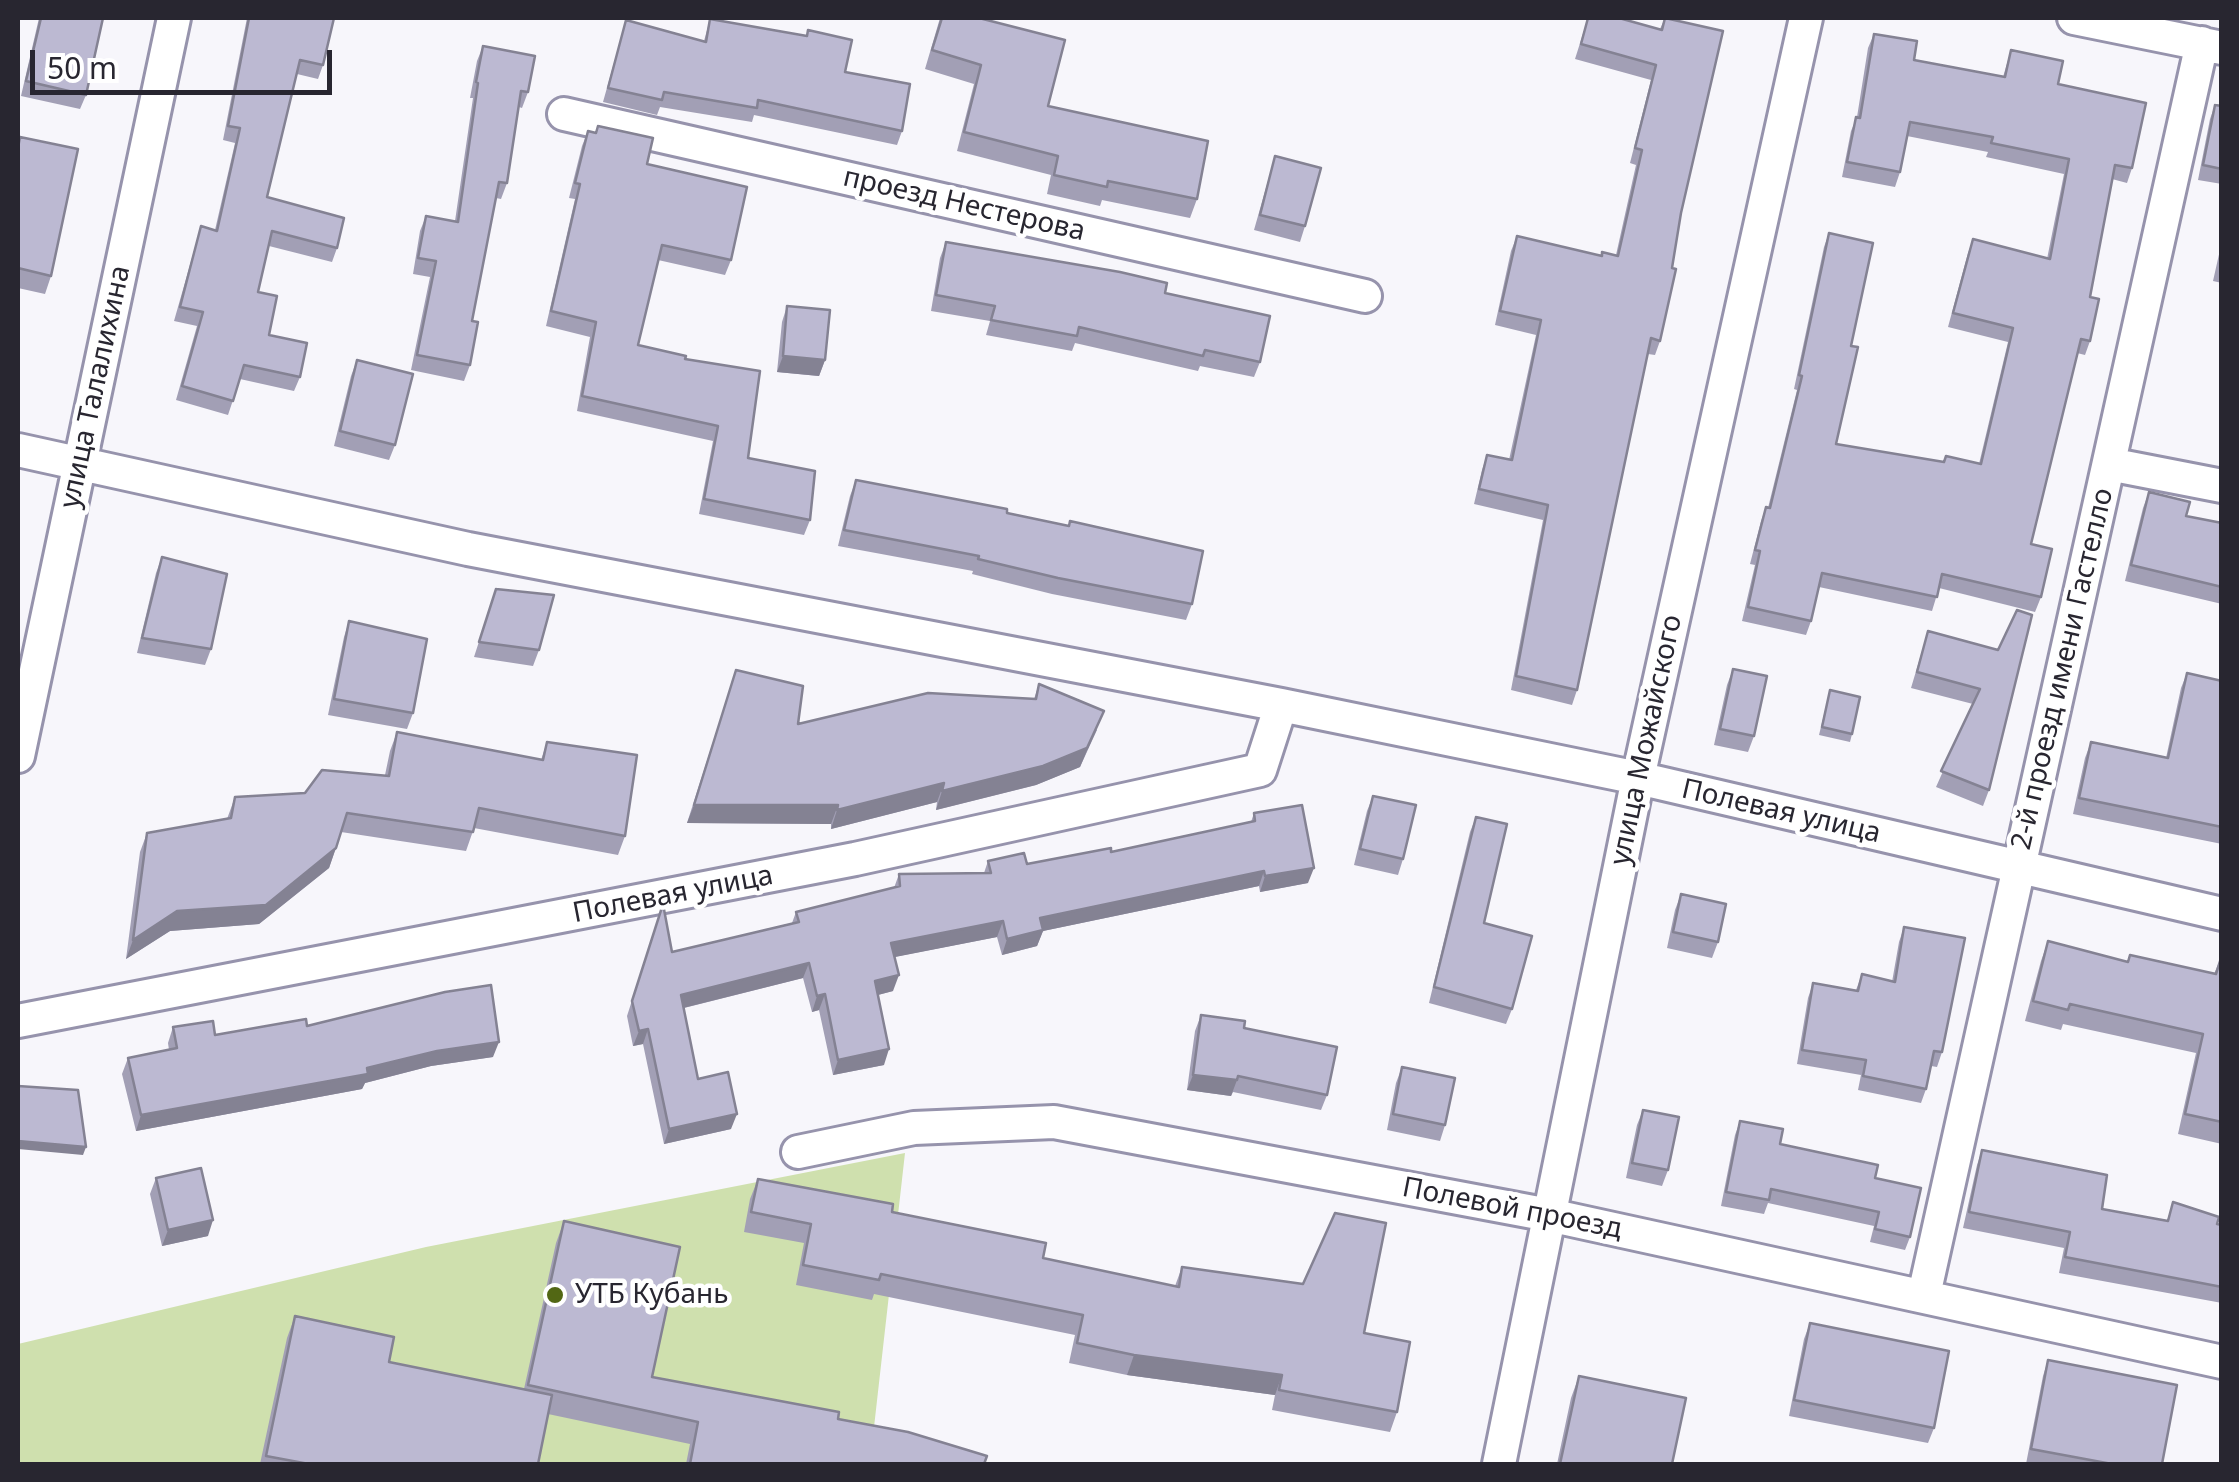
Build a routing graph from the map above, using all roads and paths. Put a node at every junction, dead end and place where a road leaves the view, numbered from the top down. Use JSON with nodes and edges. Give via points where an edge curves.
{"nodes":[{"id":1,"x":174,"y":18,"type":"edge"},
{"id":2,"x":1806,"y":18,"type":"edge"},
{"id":3,"x":2074,"y":18,"type":"edge"},
{"id":4,"x":2212,"y":46,"type":"edge"},
{"id":5,"x":564,"y":114,"type":"dead end"},
{"id":6,"x":1365,"y":296,"type":"dead end"},
{"id":7,"x":18,"y":450,"type":"edge"},
{"id":8,"x":2109,"y":464,"type":"junction"},
{"id":9,"x":79,"y":465,"type":"junction"},
{"id":10,"x":2222,"y":486,"type":"edge"},
{"id":11,"x":1281,"y":705,"type":"junction"},
{"id":12,"x":18,"y":756,"type":"edge"},
{"id":13,"x":1638,"y":778,"type":"junction"},
{"id":14,"x":2018,"y":868,"type":"junction"},
{"id":15,"x":2222,"y":914,"type":"edge"},
{"id":16,"x":18,"y":1021,"type":"edge"},
{"id":17,"x":798,"y":1152,"type":"dead end"},
{"id":18,"x":1548,"y":1215,"type":"junction"},
{"id":19,"x":1924,"y":1295,"type":"junction"},
{"id":20,"x":2222,"y":1362,"type":"edge"},
{"id":21,"x":1500,"y":1464,"type":"edge"}],
"edges":[{"from":1,"to":9,"type":"street","name":"улица Талалихина"},
{"from":2,"to":13,"type":"street","name":"улица Можайского"},
{"from":3,"to":4,"type":"street"},
{"from":4,"to":8,"type":"street","name":"2-й проезд имени Гастелло"},
{"from":5,"to":6,"type":"street","name":"проезд Нестерова"},
{"from":7,"to":9,"type":"street","name":"Полевая улица"},
{"from":8,"to":10,"type":"street"},
{"from":8,"to":14,"type":"street","name":"2-й проезд имени Гастелло"},
{"from":9,"to":11,"type":"street","name":"Полевая улица","via":[[468,549]]},
{"from":9,"to":12,"type":"street","name":"улица Талалихина"},
{"from":11,"to":13,"type":"street","name":"Полевая улица"},
{"from":11,"to":16,"type":"street","name":"Полевая улица","via":[[1260,770],[855,860]]},
{"from":13,"to":14,"type":"street","name":"Полевая улица"},
{"from":13,"to":18,"type":"street","name":"улица Можайского"},
{"from":14,"to":15,"type":"street","name":"Полевая улица"},
{"from":14,"to":19,"type":"street","name":"2-й проезд имени Гастелло"},
{"from":17,"to":18,"type":"street","name":"Полевой проезд","via":[[914,1128],[1054,1122]]},
{"from":18,"to":19,"type":"street","name":"Полевой проезд"},
{"from":18,"to":21,"type":"street","name":"улица Можайского"},
{"from":19,"to":20,"type":"street","name":"Полевой проезд"}]}
